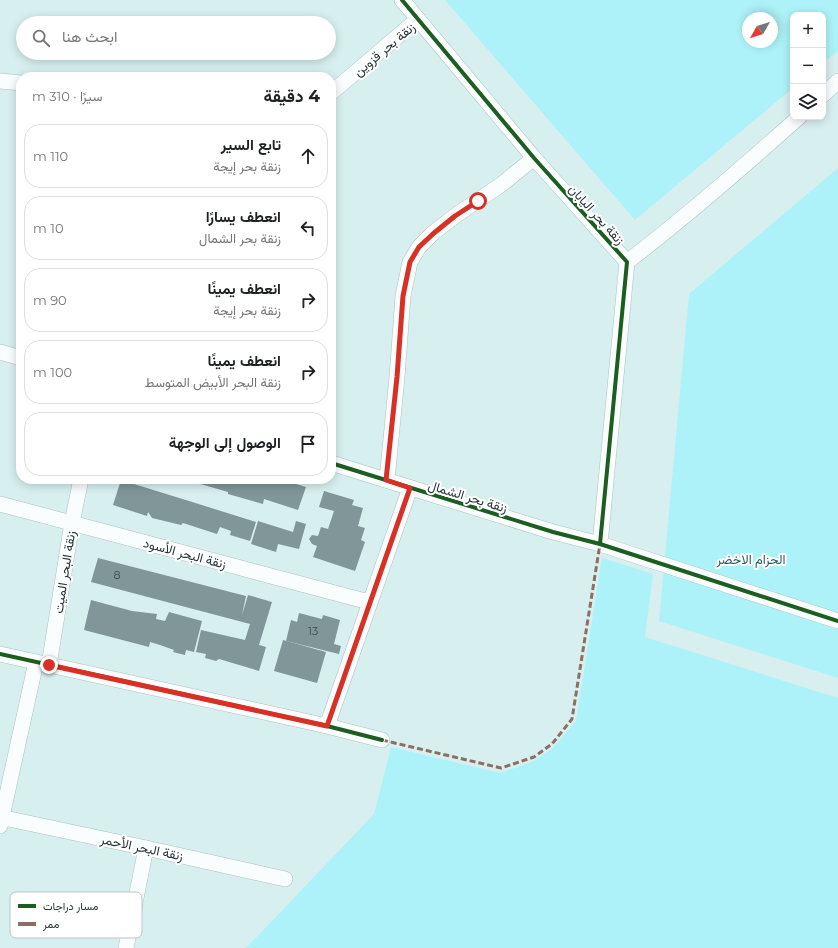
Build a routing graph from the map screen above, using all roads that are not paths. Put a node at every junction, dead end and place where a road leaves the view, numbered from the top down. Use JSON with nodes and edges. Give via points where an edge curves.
{"nodes":[{"id":1,"x":402,"y":0,"type":"edge"},
{"id":2,"x":418,"y":19,"type":"junction"},
{"id":3,"x":0,"y":81,"type":"edge"},
{"id":4,"x":838,"y":82,"type":"edge"},
{"id":5,"x":16,"y":83,"type":"edge"},
{"id":6,"x":336,"y":89,"type":"edge"},
{"id":7,"x":826,"y":92,"type":"edge"},
{"id":8,"x":796,"y":120,"type":"edge"},
{"id":9,"x":534,"y":158,"type":"junction"},
{"id":10,"x":627,"y":262,"type":"junction"},
{"id":11,"x":0,"y":352,"type":"edge"},
{"id":12,"x":16,"y":357,"type":"edge"},
{"id":13,"x":336,"y":465,"type":"edge"},
{"id":14,"x":386,"y":480,"type":"junction"},
{"id":15,"x":80,"y":484,"type":"edge"},
{"id":16,"x":410,"y":488,"type":"junction"},
{"id":17,"x":0,"y":504,"type":"edge"},
{"id":18,"x":72,"y":523,"type":"junction"},
{"id":19,"x":600,"y":544,"type":"junction"},
{"id":20,"x":369,"y":602,"type":"junction"},
{"id":21,"x":838,"y":621,"type":"edge"},
{"id":22,"x":0,"y":654,"type":"edge"},
{"id":23,"x":43,"y":664,"type":"junction"},
{"id":24,"x":327,"y":726,"type":"junction"},
{"id":25,"x":382,"y":740,"type":"dead end"},
{"id":26,"x":1,"y":820,"type":"edge"},
{"id":27,"x":146,"y":848,"type":"junction"},
{"id":28,"x":285,"y":879,"type":"dead end"},
{"id":29,"x":137,"y":892,"type":"edge"},
{"id":30,"x":128,"y":938,"type":"edge"},
{"id":31,"x":126,"y":948,"type":"edge"}],
"edges":[{"from":1,"to":2,"type":"street","name":"زنقة بحر اليابان"},
{"from":2,"to":6,"type":"street","name":"زنقة بحر قزوين"},
{"from":2,"to":9,"type":"street","name":"زنقة بحر اليابان"},
{"from":3,"to":5,"type":"street"},
{"from":4,"to":7,"type":"street"},
{"from":8,"to":10,"type":"street","via":[[730,179]]},
{"from":9,"to":10,"type":"street","name":"زنقة بحر اليابان"},
{"from":9,"to":14,"type":"street","via":[[434,233],[419,247],[410,262],[403,296]]},
{"from":10,"to":19,"type":"street","name":"زنقة بحر اليابان"},
{"from":11,"to":12,"type":"street"},
{"from":13,"to":14,"type":"street","name":"زنقة بحر الشمال"},
{"from":14,"to":16,"type":"street","name":"زنقة بحر الشمال"},
{"from":15,"to":18,"type":"street","name":"زنقة البحر الميت"},
{"from":16,"to":19,"type":"street","name":"زنقة بحر الشمال"},
{"from":16,"to":20,"type":"street"},
{"from":17,"to":18,"type":"street","name":"زنقة البحر الأسود"},
{"from":18,"to":20,"type":"street","name":"زنقة البحر الأسود"},
{"from":18,"to":23,"type":"street","name":"زنقة البحر الميت"},
{"from":19,"to":21,"type":"street","name":"زنقة بحر الشمال"},
{"from":20,"to":24,"type":"street"},
{"from":22,"to":23,"type":"street"},
{"from":23,"to":24,"type":"street"},
{"from":23,"to":26,"type":"street","name":"زنقة البحر الميت"},
{"from":24,"to":25,"type":"street"},
{"from":26,"to":27,"type":"street","name":"زنقة البحر الأحمر"},
{"from":27,"to":28,"type":"street","name":"زنقة البحر الأحمر"},
{"from":27,"to":29,"type":"street"},
{"from":30,"to":31,"type":"street"}]}
